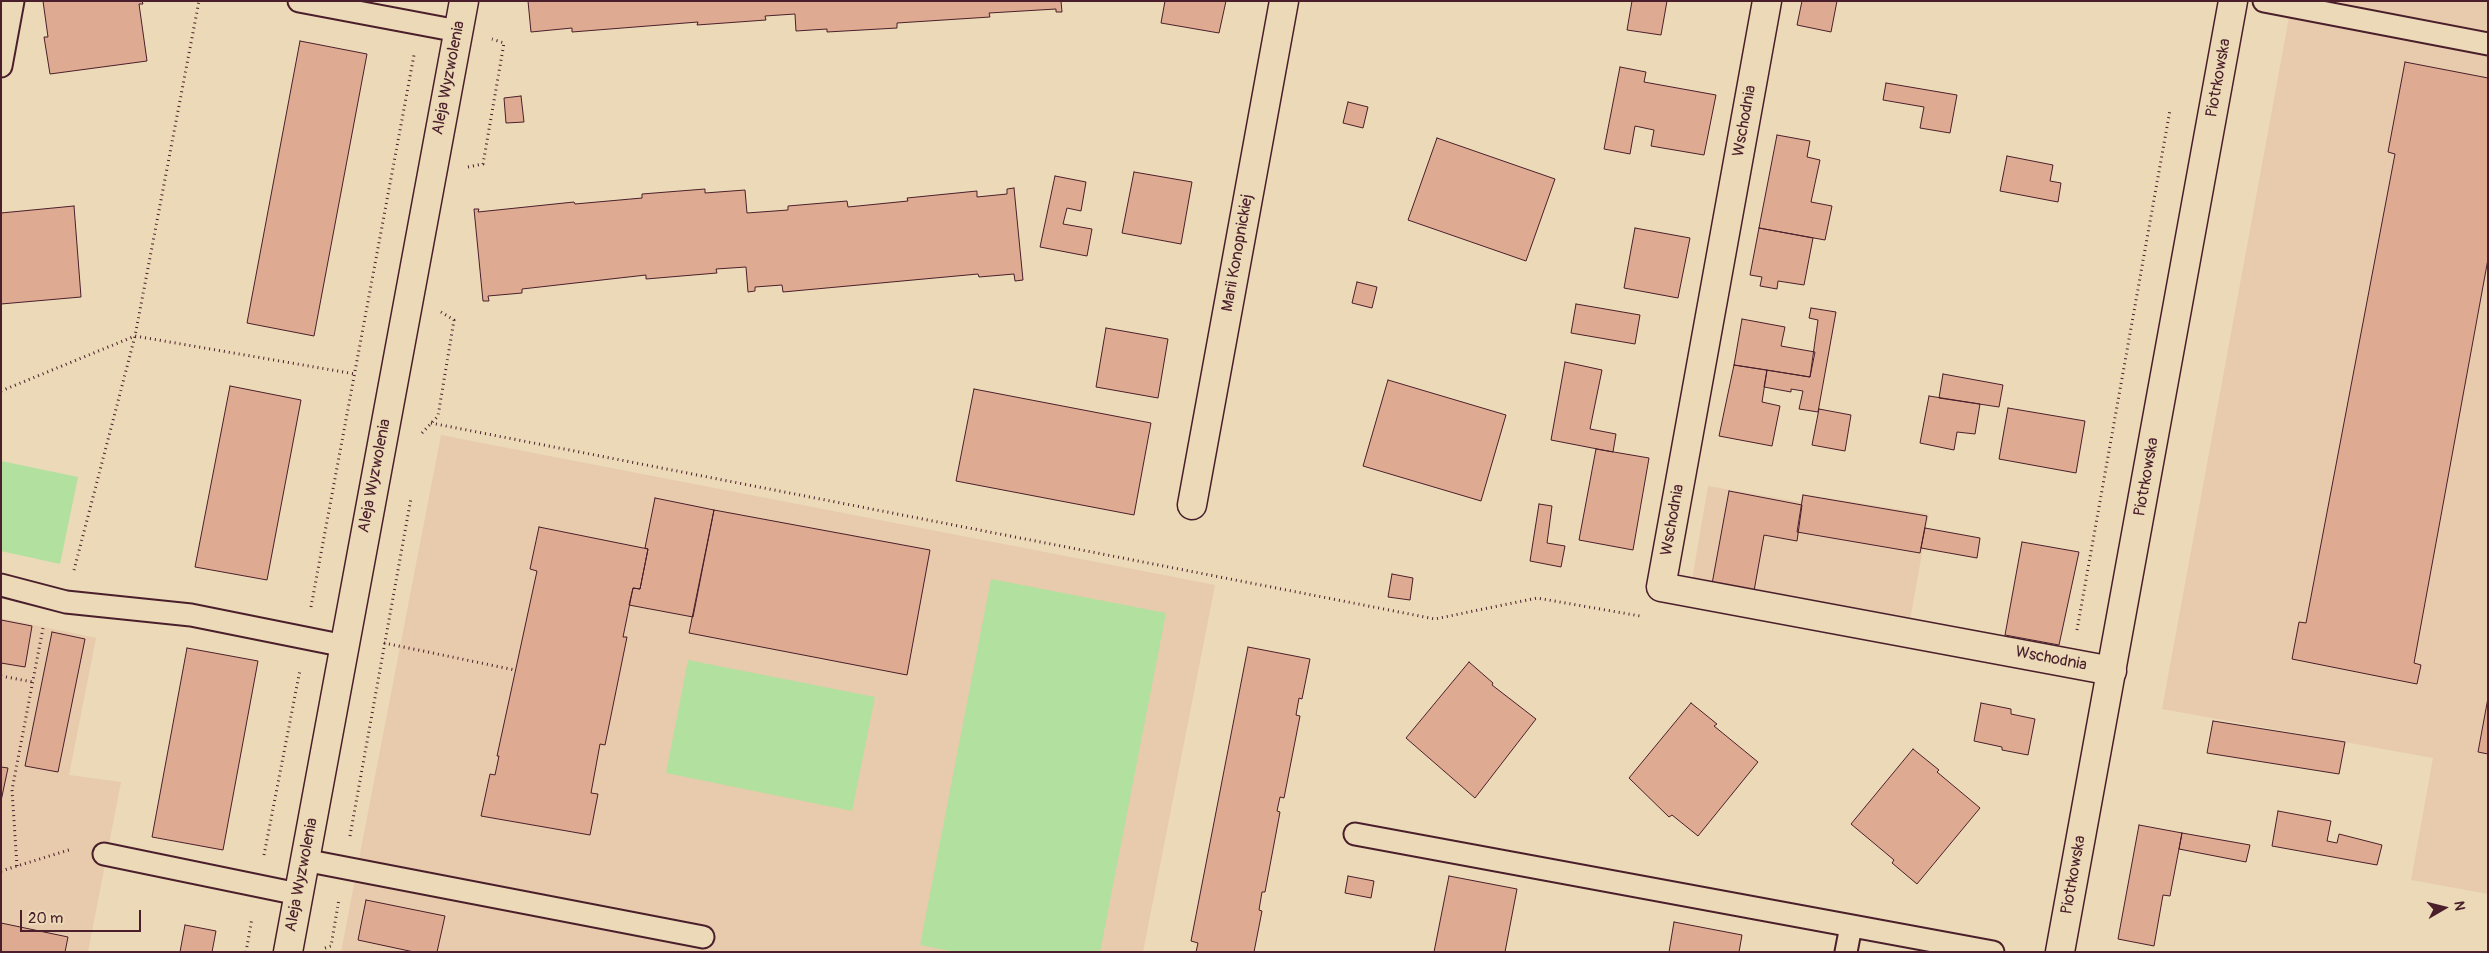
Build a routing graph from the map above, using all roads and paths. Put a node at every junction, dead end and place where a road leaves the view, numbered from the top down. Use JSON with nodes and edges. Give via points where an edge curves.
{"nodes":[{"id":1,"x":13,"y":1,"type":"edge"},
{"id":2,"x":199,"y":1,"type":"edge"},
{"id":3,"x":299,"y":1,"type":"edge"},
{"id":4,"x":464,"y":1,"type":"edge"},
{"id":5,"x":1284,"y":1,"type":"edge"},
{"id":6,"x":1767,"y":1,"type":"edge"},
{"id":7,"x":2233,"y":1,"type":"edge"},
{"id":8,"x":2264,"y":1,"type":"edge"},
{"id":9,"x":420,"y":24,"type":"junction"},
{"id":10,"x":458,"y":31,"type":"junction"},
{"id":11,"x":485,"y":36,"type":"dead end"},
{"id":12,"x":2488,"y":44,"type":"edge"},
{"id":13,"x":1,"y":66,"type":"edge"},
{"id":14,"x":2170,"y":110,"type":"dead end"},
{"id":15,"x":466,"y":168,"type":"dead end"},
{"id":16,"x":433,"y":307,"type":"dead end"},
{"id":17,"x":135,"y":336,"type":"junction"},
{"id":18,"x":355,"y":374,"type":"junction"},
{"id":19,"x":1,"y":391,"type":"edge"},
{"id":20,"x":431,"y":423,"type":"junction"},
{"id":21,"x":421,"y":440,"type":"dead end"},
{"id":22,"x":411,"y":497,"type":"dead end"},
{"id":23,"x":1192,"y":505,"type":"dead end"},
{"id":24,"x":1,"y":585,"type":"edge"},
{"id":25,"x":57,"y":601,"type":"junction"},
{"id":26,"x":1644,"y":617,"type":"dead end"},
{"id":27,"x":306,"y":638,"type":"junction"},
{"id":28,"x":384,"y":643,"type":"junction"},
{"id":29,"x":345,"y":646,"type":"junction"},
{"id":30,"x":2071,"y":663,"type":"junction"},
{"id":31,"x":515,"y":670,"type":"dead end"},
{"id":32,"x":2112,"y":670,"type":"junction"},
{"id":33,"x":1,"y":676,"type":"edge"},
{"id":34,"x":33,"y":682,"type":"junction"},
{"id":35,"x":1355,"y":834,"type":"dead end"},
{"id":36,"x":104,"y":854,"type":"joint"},
{"id":37,"x":304,"y":860,"type":"junction"},
{"id":38,"x":16,"y":866,"type":"junction"},
{"id":39,"x":345,"y":868,"type":"junction"},
{"id":40,"x":1,"y":871,"type":"edge"},
{"id":41,"x":258,"y":886,"type":"junction"},
{"id":42,"x":298,"y":894,"type":"junction"},
{"id":43,"x":1851,"y":926,"type":"junction"},
{"id":44,"x":704,"y":937,"type":"dead end"},
{"id":45,"x":321,"y":949,"type":"dead end"},
{"id":46,"x":246,"y":952,"type":"edge"},
{"id":47,"x":288,"y":952,"type":"edge"},
{"id":48,"x":1846,"y":952,"type":"edge"},
{"id":49,"x":1993,"y":952,"type":"edge"},
{"id":50,"x":2060,"y":952,"type":"edge"}],
"edges":[{"from":1,"to":13,"type":"lane"},
{"from":2,"to":17,"type":"path"},
{"from":3,"to":9,"type":"lane"},
{"from":4,"to":10,"type":"street","name":"Aleja Wyzwolenia"},
{"from":5,"to":23,"type":"street","name":"Marii Konopnickiej"},
{"from":6,"to":30,"type":"street","name":"Wschodnia","via":[[1661,587]]},
{"from":7,"to":32,"type":"street","name":"Piotrkowska"},
{"from":8,"to":12,"type":"lane"},
{"from":9,"to":10,"type":"lane"},
{"from":9,"to":18,"type":"path"},
{"from":10,"to":29,"type":"street","name":"Aleja Wyzwolenia"},
{"from":11,"to":15,"type":"path","via":[[504,43],[483,164]]},
{"from":14,"to":30,"type":"path"},
{"from":16,"to":20,"type":"path","via":[[454,320],[438,416]]},
{"from":17,"to":18,"type":"path"},
{"from":17,"to":19,"type":"path"},
{"from":17,"to":25,"type":"path"},
{"from":18,"to":27,"type":"path"},
{"from":20,"to":21,"type":"path","via":[[423,430]]},
{"from":20,"to":26,"type":"path","via":[[1436,619],[1537,598]]},
{"from":22,"to":28,"type":"path"},
{"from":24,"to":25,"type":"lane"},
{"from":25,"to":27,"type":"lane","via":[[191,615]]},
{"from":25,"to":34,"type":"path"},
{"from":27,"to":29,"type":"lane"},
{"from":27,"to":41,"type":"path"},
{"from":28,"to":31,"type":"path"},
{"from":28,"to":39,"type":"path"},
{"from":29,"to":37,"type":"street","name":"Aleja Wyzwolenia"},
{"from":30,"to":32,"type":"street","name":"Wschodnia"},
{"from":32,"to":50,"type":"street","name":"Piotrkowska"},
{"from":33,"to":34,"type":"path"},
{"from":34,"to":38,"type":"path","via":[[12,790]]},
{"from":35,"to":43,"type":"lane"},
{"from":36,"to":38,"type":"path","via":[[76,848]]},
{"from":36,"to":41,"type":"lane"},
{"from":37,"to":39,"type":"lane"},
{"from":37,"to":42,"type":"street","name":"Aleja Wyzwolenia"},
{"from":38,"to":40,"type":"path"},
{"from":39,"to":44,"type":"lane"},
{"from":39,"to":45,"type":"path","via":[[331,946]]},
{"from":41,"to":42,"type":"lane"},
{"from":41,"to":46,"type":"path"},
{"from":42,"to":47,"type":"street","name":"Aleja Wyzwolenia"},
{"from":43,"to":48,"type":"lane"},
{"from":43,"to":49,"type":"lane"}]}
